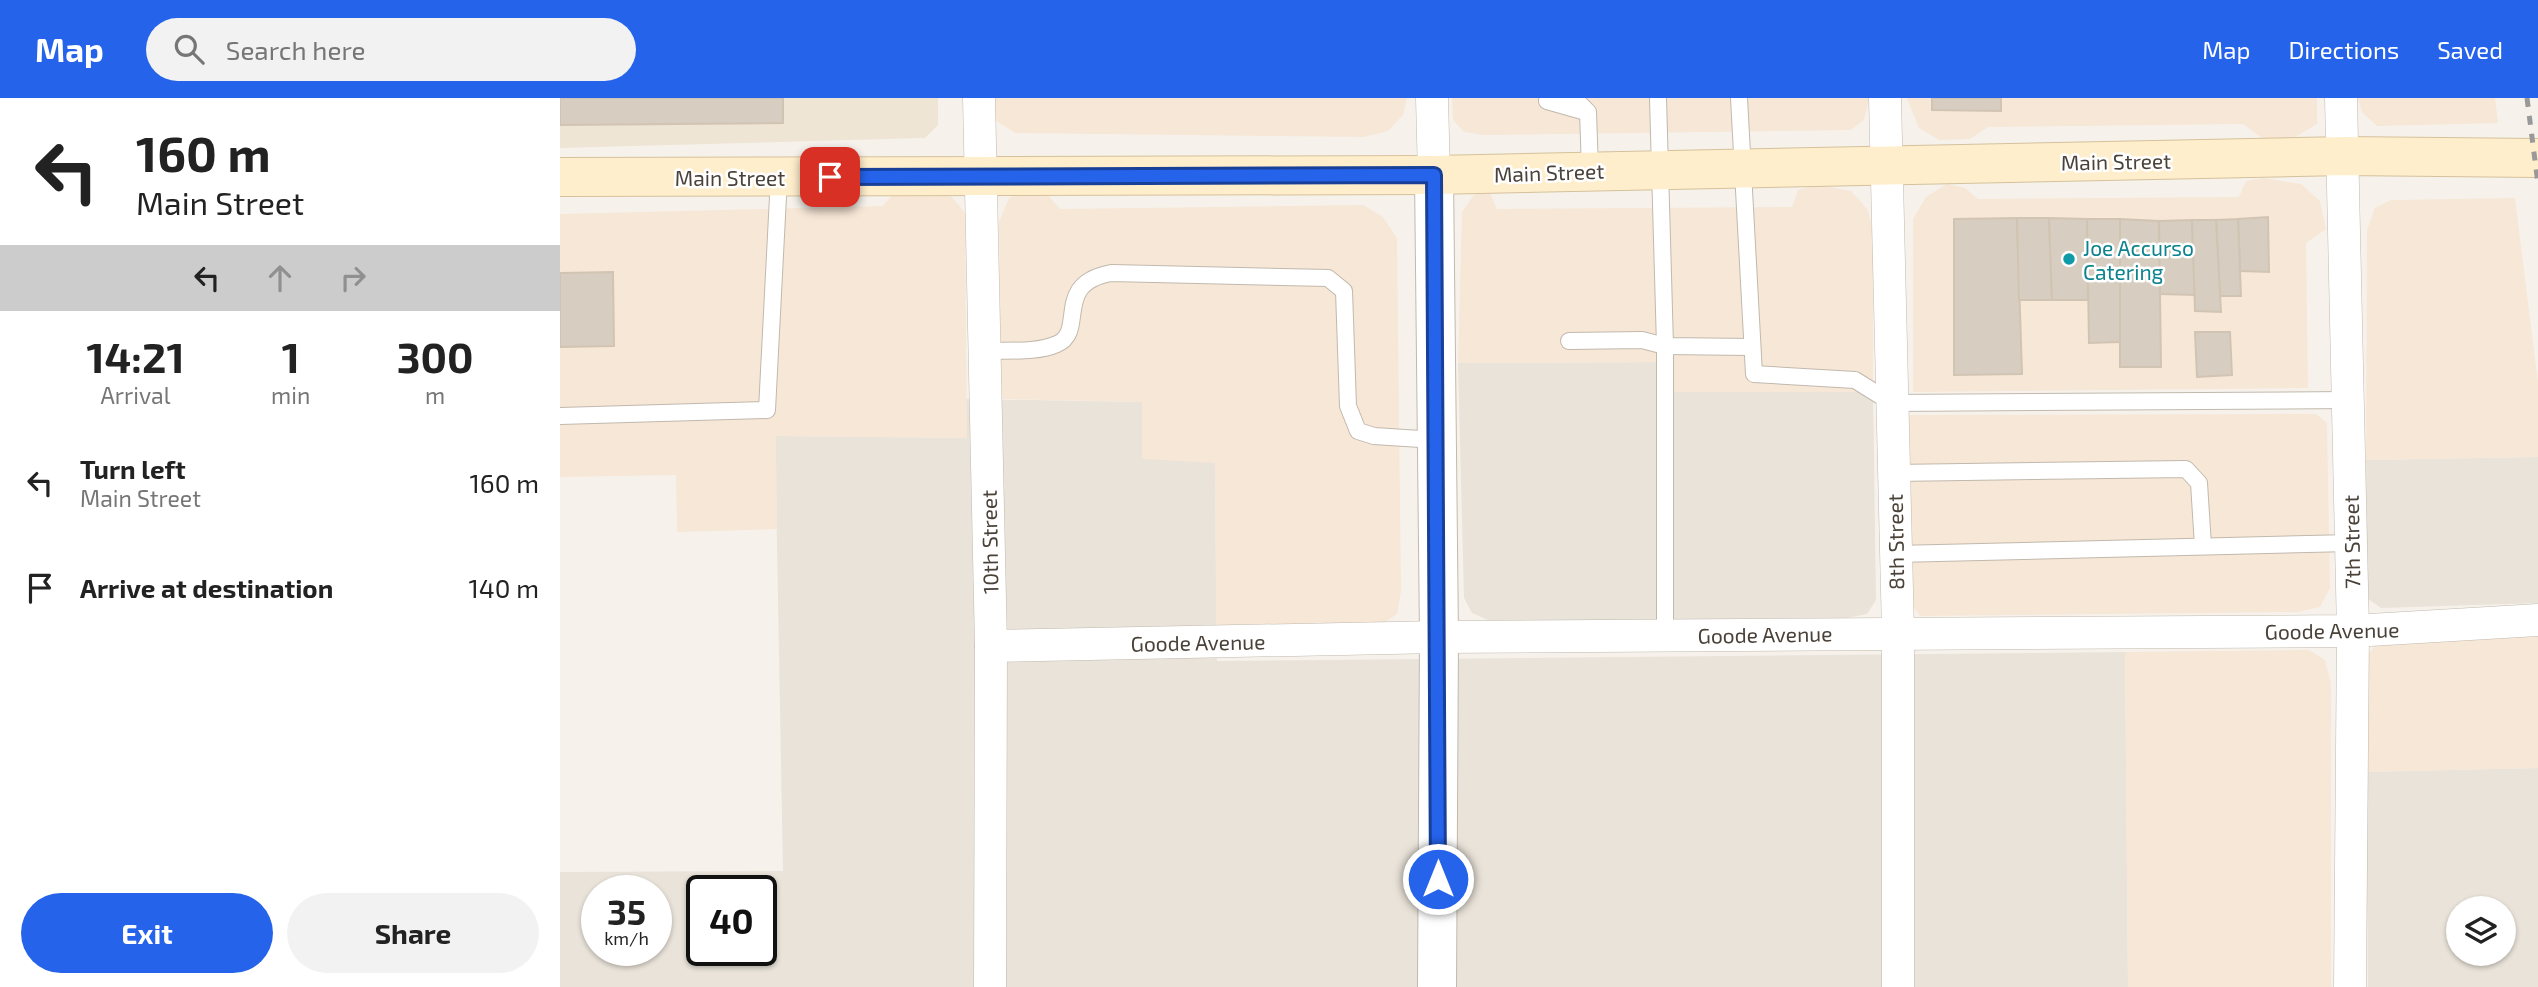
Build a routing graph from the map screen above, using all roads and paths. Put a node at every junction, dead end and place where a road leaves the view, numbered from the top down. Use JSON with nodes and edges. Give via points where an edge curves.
{"nodes":[{"id":1,"x":979,"y":98,"type":"edge"},
{"id":2,"x":1432,"y":98,"type":"edge"},
{"id":3,"x":1574,"y":98,"type":"edge"},
{"id":4,"x":1658,"y":98,"type":"edge"},
{"id":5,"x":1739,"y":98,"type":"edge"},
{"id":6,"x":1885,"y":98,"type":"edge"},
{"id":7,"x":2341,"y":98,"type":"edge"},
{"id":8,"x":1547,"y":101,"type":"dead end"},
{"id":9,"x":1588,"y":112,"type":"junction"},
{"id":10,"x":2343,"y":156,"type":"junction"},
{"id":11,"x":2538,"y":158,"type":"edge"},
{"id":12,"x":1887,"y":165,"type":"junction"},
{"id":13,"x":1742,"y":168,"type":"junction"},
{"id":14,"x":1660,"y":169,"type":"junction"},
{"id":15,"x":1590,"y":170,"type":"junction"},
{"id":16,"x":1434,"y":175,"type":"junction"},
{"id":17,"x":983,"y":176,"type":"junction"},
{"id":18,"x":560,"y":177,"type":"edge"},
{"id":19,"x":779,"y":177,"type":"junction"},
{"id":20,"x":1569,"y":341,"type":"dead end"},
{"id":21,"x":1665,"y":346,"type":"junction"},
{"id":22,"x":1751,"y":347,"type":"junction"},
{"id":23,"x":986,"y":351,"type":"junction"},
{"id":24,"x":2348,"y":401,"type":"junction"},
{"id":25,"x":1892,"y":403,"type":"junction"},
{"id":26,"x":560,"y":416,"type":"edge"},
{"id":27,"x":1436,"y":440,"type":"junction"},
{"id":28,"x":1894,"y":473,"type":"junction"},
{"id":29,"x":2351,"y":543,"type":"junction"},
{"id":30,"x":2203,"y":547,"type":"junction"},
{"id":31,"x":1896,"y":554,"type":"junction"},
{"id":32,"x":2538,"y":620,"type":"edge"},
{"id":33,"x":2353,"y":631,"type":"junction"},
{"id":34,"x":1898,"y":632,"type":"junction"},
{"id":35,"x":1439,"y":636,"type":"junction"},
{"id":36,"x":1665,"y":636,"type":"junction"},
{"id":37,"x":991,"y":646,"type":"junction"},
{"id":38,"x":990,"y":987,"type":"edge"},
{"id":39,"x":1437,"y":987,"type":"edge"},
{"id":40,"x":1898,"y":987,"type":"edge"},
{"id":41,"x":2350,"y":987,"type":"edge"}],
"edges":[{"from":1,"to":17,"type":"street","name":"10th Street"},
{"from":2,"to":16,"type":"street"},
{"from":3,"to":9,"type":"lane"},
{"from":4,"to":14,"type":"lane"},
{"from":5,"to":13,"type":"lane"},
{"from":6,"to":12,"type":"street","name":"8th Street"},
{"from":7,"to":10,"type":"street","name":"7th Street"},
{"from":8,"to":9,"type":"lane"},
{"from":9,"to":15,"type":"lane"},
{"from":10,"to":11,"type":"main road","name":"Main Street"},
{"from":10,"to":12,"type":"main road","name":"Main Street"},
{"from":10,"to":24,"type":"street","name":"7th Street"},
{"from":12,"to":13,"type":"main road","name":"Main Street"},
{"from":12,"to":25,"type":"street","name":"8th Street"},
{"from":13,"to":14,"type":"main road","name":"Main Street"},
{"from":13,"to":22,"type":"lane"},
{"from":14,"to":15,"type":"main road","name":"Main Street"},
{"from":14,"to":21,"type":"lane"},
{"from":15,"to":16,"type":"main road","name":"Main Street"},
{"from":16,"to":17,"type":"main road","name":"Main Street"},
{"from":16,"to":27,"type":"street"},
{"from":17,"to":19,"type":"main road","name":"Main Street"},
{"from":17,"to":23,"type":"street","name":"10th Street"},
{"from":18,"to":19,"type":"main road","name":"Main Street"},
{"from":19,"to":26,"type":"lane","via":[[767,410]]},
{"from":20,"to":21,"type":"lane","via":[[1642,340]]},
{"from":21,"to":22,"type":"lane"},
{"from":21,"to":36,"type":"lane"},
{"from":22,"to":25,"type":"lane","via":[[1755,374],[1855,380]]},
{"from":23,"to":27,"type":"lane","via":[[1060,343],[1070,328],[1073,298],[1091,277],[1111,273],[1328,278],[1344,291],[1348,406],[1358,431]]},
{"from":23,"to":37,"type":"street","name":"10th Street"},
{"from":24,"to":25,"type":"lane"},
{"from":24,"to":29,"type":"street","name":"7th Street"},
{"from":25,"to":28,"type":"street","name":"8th Street"},
{"from":27,"to":35,"type":"street"},
{"from":28,"to":30,"type":"lane","via":[[2186,469],[2199,482]]},
{"from":28,"to":31,"type":"street","name":"8th Street"},
{"from":29,"to":30,"type":"lane"},
{"from":29,"to":33,"type":"street","name":"7th Street"},
{"from":30,"to":31,"type":"lane"},
{"from":31,"to":34,"type":"street","name":"8th Street"},
{"from":32,"to":33,"type":"street","name":"Goode Avenue"},
{"from":33,"to":34,"type":"street","name":"Goode Avenue"},
{"from":33,"to":41,"type":"street","name":"7th Street"},
{"from":34,"to":36,"type":"street","name":"Goode Avenue"},
{"from":34,"to":40,"type":"street","name":"8th Street"},
{"from":35,"to":36,"type":"street","name":"Goode Avenue"},
{"from":35,"to":37,"type":"street","name":"Goode Avenue"},
{"from":35,"to":39,"type":"street"},
{"from":37,"to":38,"type":"street","name":"10th Street"}]}
